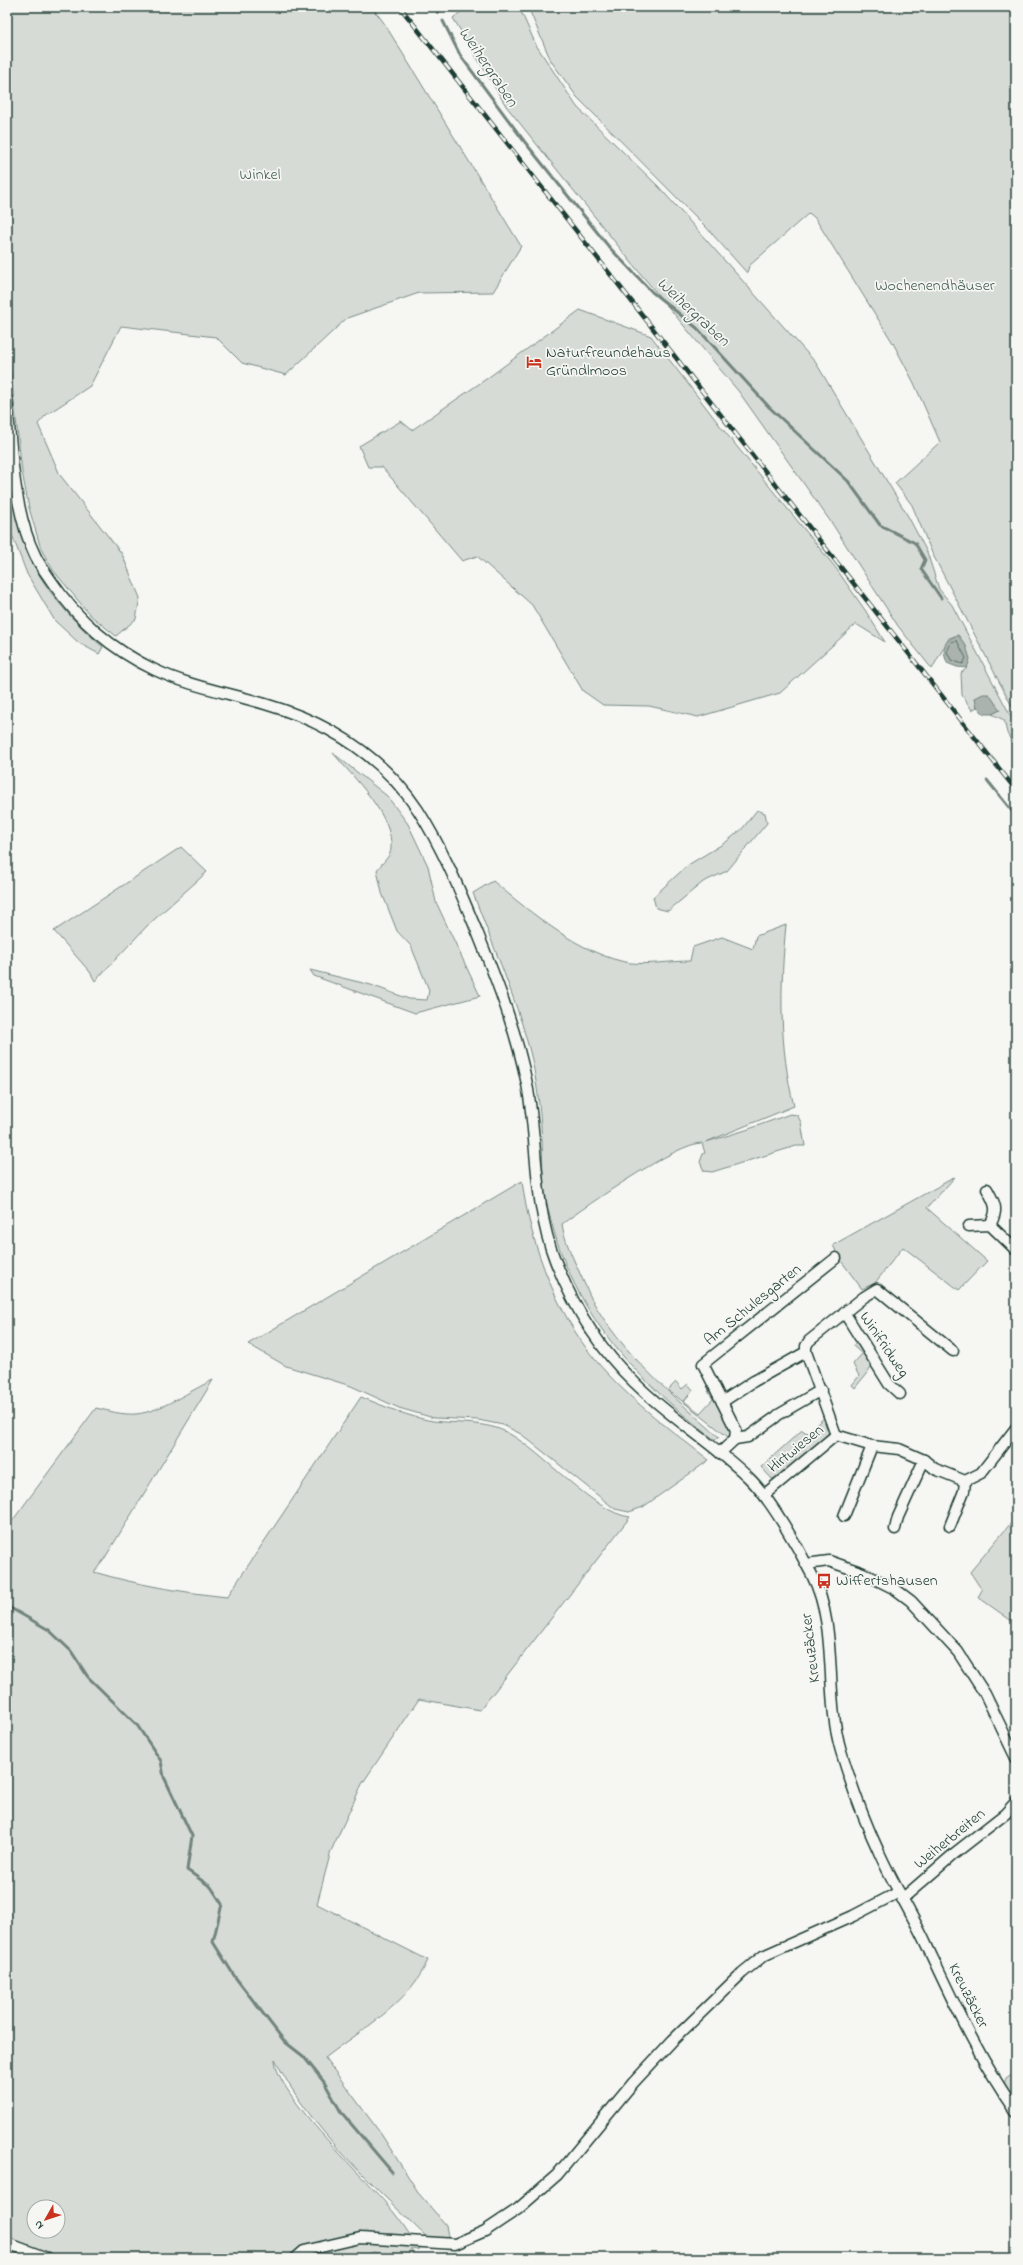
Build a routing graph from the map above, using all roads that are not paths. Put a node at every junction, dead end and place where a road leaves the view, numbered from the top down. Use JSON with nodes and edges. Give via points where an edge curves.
{"nodes":[{"id":1,"x":7,"y":400,"type":"edge"},
{"id":2,"x":987,"y":1189,"type":"dead end"},
{"id":3,"x":990,"y":1225,"type":"junction"},
{"id":4,"x":969,"y":1226,"type":"dead end"},
{"id":5,"x":1016,"y":1250,"type":"edge"},
{"id":6,"x":836,"y":1258,"type":"dead end"},
{"id":7,"x":844,"y":1312,"type":"junction"},
{"id":8,"x":953,"y":1351,"type":"dead end"},
{"id":9,"x":806,"y":1352,"type":"junction"},
{"id":10,"x":821,"y":1390,"type":"junction"},
{"id":11,"x":900,"y":1394,"type":"dead end"},
{"id":12,"x":722,"y":1402,"type":"junction"},
{"id":13,"x":1016,"y":1428,"type":"edge"},
{"id":14,"x":836,"y":1435,"type":"junction"},
{"id":15,"x":735,"y":1439,"type":"junction"},
{"id":16,"x":872,"y":1446,"type":"junction"},
{"id":17,"x":720,"y":1452,"type":"junction"},
{"id":18,"x":924,"y":1460,"type":"junction"},
{"id":19,"x":965,"y":1481,"type":"junction"},
{"id":20,"x":764,"y":1496,"type":"junction"},
{"id":21,"x":844,"y":1516,"type":"dead end"},
{"id":22,"x":950,"y":1526,"type":"dead end"},
{"id":23,"x":895,"y":1529,"type":"dead end"},
{"id":24,"x":806,"y":1564,"type":"junction"},
{"id":25,"x":1016,"y":1758,"type":"edge"},
{"id":26,"x":1016,"y":1802,"type":"edge"},
{"id":27,"x":901,"y":1895,"type":"junction"},
{"id":28,"x":1016,"y":2110,"type":"edge"},
{"id":29,"x":7,"y":2243,"type":"edge"},
{"id":30,"x":47,"y":2258,"type":"edge"},
{"id":31,"x":296,"y":2258,"type":"edge"}],
"edges":[{"from":1,"to":17,"type":"street","name":"Kreuzäcker","via":[[24,525],[35,557],[78,616],[118,650],[159,672],[271,706],[320,724],[364,751],[391,776],[414,805],[438,843],[455,878],[512,1020],[528,1088],[545,1230],[568,1290],[604,1350],[637,1386]]},
{"from":2,"to":3,"type":"street","via":[[995,1205],[996,1215]]},
{"from":3,"to":4,"type":"street"},
{"from":3,"to":5,"type":"street"},
{"from":6,"to":12,"type":"street","name":"Am Schulesgarten","via":[[703,1364]]},
{"from":7,"to":8,"type":"street","name":"Winifridweg","via":[[877,1289]]},
{"from":7,"to":9,"type":"street","name":"Winifridweg","via":[[809,1341]]},
{"from":7,"to":11,"type":"street","name":"Winifridweg","via":[[889,1384]]},
{"from":9,"to":10,"type":"street"},
{"from":9,"to":12,"type":"street","via":[[755,1380]]},
{"from":10,"to":14,"type":"street"},
{"from":10,"to":15,"type":"street","via":[[748,1437]]},
{"from":12,"to":15,"type":"street","name":"Am Schulesgarten","via":[[733,1420]]},
{"from":13,"to":19,"type":"street","via":[[981,1473]]},
{"from":14,"to":16,"type":"street","name":"Hirtwiesen"},
{"from":14,"to":20,"type":"street","name":"Hirtwiesen"},
{"from":15,"to":17,"type":"street"},
{"from":16,"to":18,"type":"street","name":"Hirtwiesen","via":[[899,1449]]},
{"from":16,"to":21,"type":"street"},
{"from":17,"to":20,"type":"street","name":"Kreuzäcker","via":[[753,1481]]},
{"from":18,"to":19,"type":"street","name":"Hirtwiesen","via":[[935,1469]]},
{"from":18,"to":23,"type":"street"},
{"from":19,"to":22,"type":"street","via":[[964,1491]]},
{"from":20,"to":24,"type":"street","name":"Kreuzäcker"},
{"from":24,"to":25,"type":"street","via":[[829,1562],[863,1573],[895,1589],[911,1601],[958,1652],[985,1694]]},
{"from":24,"to":27,"type":"street","name":"Kreuzäcker","via":[[815,1581],[826,1625],[832,1710],[840,1747],[861,1810]]},
{"from":26,"to":27,"type":"street","name":"Weiherbreiten","via":[[1005,1814]]},
{"from":27,"to":28,"type":"street","name":"Kreuzäcker","via":[[951,1999],[997,2083]]},
{"from":27,"to":31,"type":"street","via":[[763,1956],[673,2040],[633,2083],[557,2175],[518,2209],[485,2231],[455,2244],[360,2238],[304,2251]]},
{"from":29,"to":30,"type":"street"}]}
